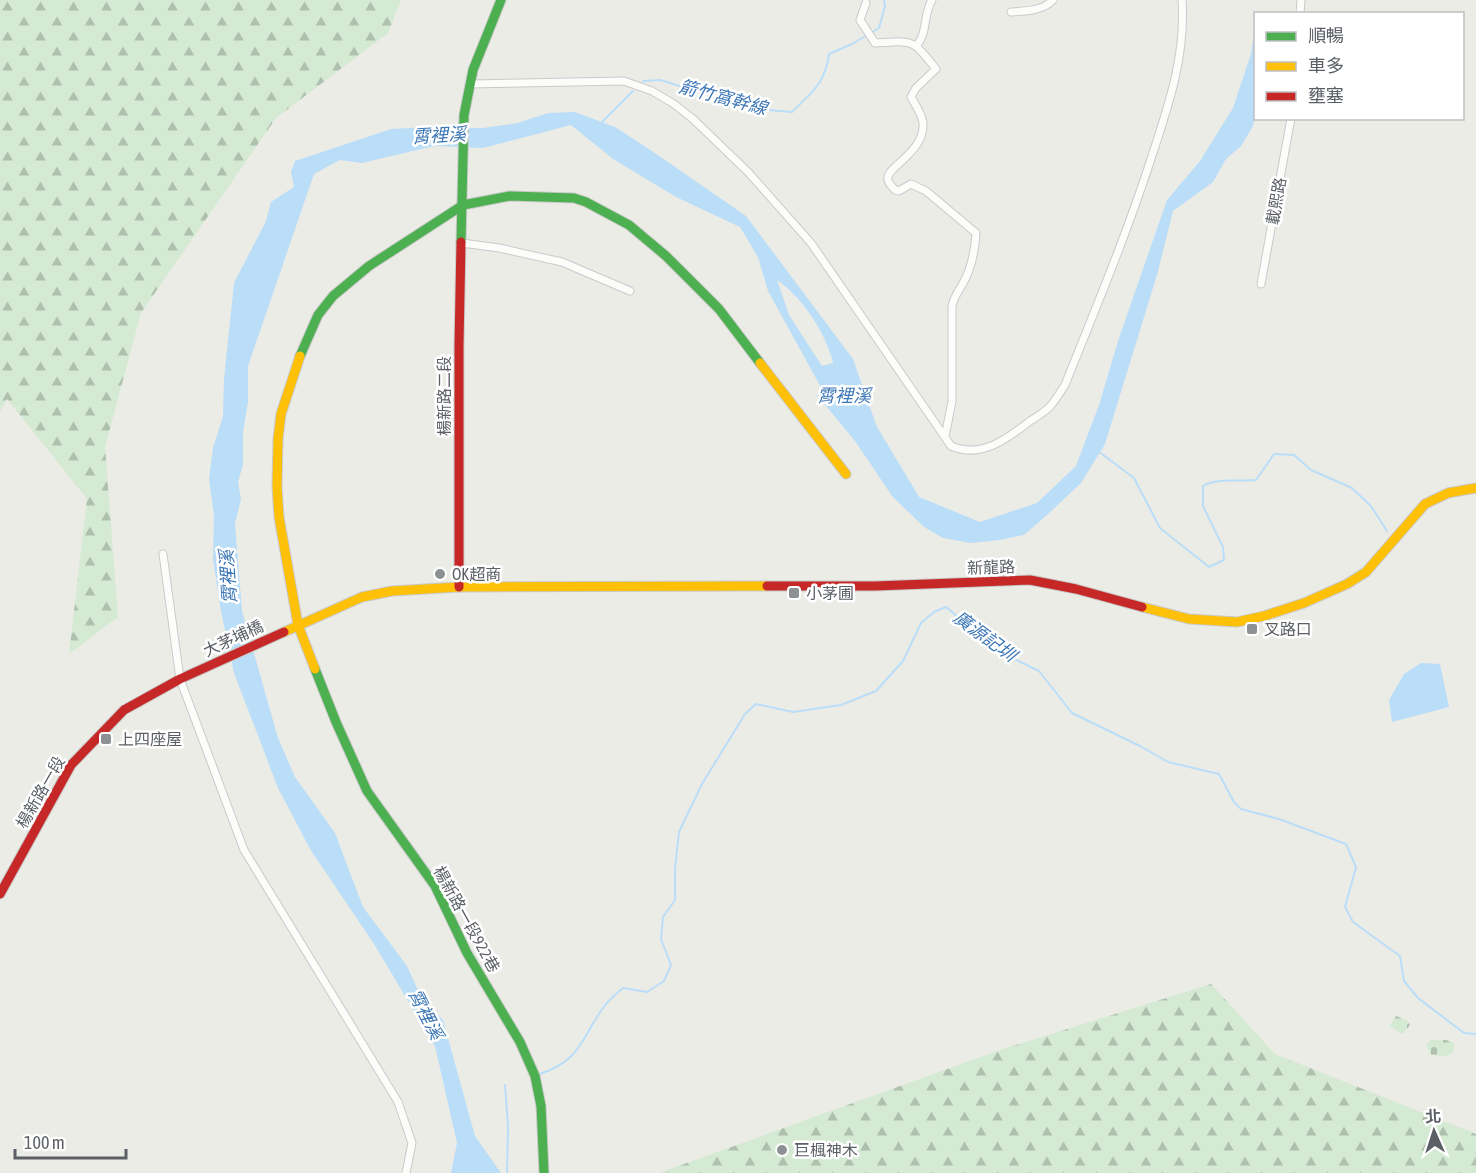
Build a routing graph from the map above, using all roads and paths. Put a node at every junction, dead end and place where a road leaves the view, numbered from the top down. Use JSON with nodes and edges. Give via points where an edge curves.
{"nodes":[{"id":1,"x":501,"y":0,"type":"edge"},
{"id":2,"x":932,"y":0,"type":"edge"},
{"id":3,"x":1053,"y":0,"type":"edge"},
{"id":4,"x":1182,"y":0,"type":"edge"},
{"id":5,"x":866,"y":3,"type":"dead end"},
{"id":6,"x":1011,"y":12,"type":"dead end"},
{"id":7,"x":917,"y":45,"type":"junction"},
{"id":8,"x":469,"y":84,"type":"junction"},
{"id":9,"x":1291,"y":120,"type":"edge"},
{"id":10,"x":463,"y":206,"type":"junction"},
{"id":11,"x":462,"y":243,"type":"junction"},
{"id":12,"x":1261,"y":284,"type":"dead end"},
{"id":13,"x":630,"y":291,"type":"dead end"},
{"id":14,"x":945,"y":437,"type":"junction"},
{"id":15,"x":846,"y":474,"type":"dead end"},
{"id":16,"x":1476,"y":488,"type":"edge"},
{"id":17,"x":163,"y":554,"type":"dead end"},
{"id":18,"x":459,"y":587,"type":"junction"},
{"id":19,"x":298,"y":625,"type":"junction"},
{"id":20,"x":180,"y":679,"type":"junction"},
{"id":21,"x":0,"y":894,"type":"edge"},
{"id":22,"x":406,"y":1173,"type":"edge"},
{"id":23,"x":544,"y":1173,"type":"edge"}],
"edges":[{"from":1,"to":8,"type":"street","name":"楊新路二段"},
{"from":2,"to":7,"type":"street","via":[[923,38]]},
{"from":3,"to":6,"type":"street","via":[[1029,11]]},
{"from":4,"to":14,"type":"street","via":[[1180,61],[1172,94],[1131,219],[1065,385],[1051,406],[994,446],[962,451],[951,446]]},
{"from":5,"to":7,"type":"street","via":[[860,20],[875,43],[906,41]]},
{"from":7,"to":14,"type":"street","via":[[936,69],[911,96],[923,121],[922,134],[909,156],[890,172],[889,182],[899,191],[911,184],[926,191],[976,233],[971,260],[952,306],[952,401]]},
{"from":8,"to":10,"type":"street","name":"楊新路二段","via":[[464,115]]},
{"from":8,"to":14,"type":"street","via":[[624,81],[674,104],[748,172],[811,243]]},
{"from":9,"to":12,"type":"street","name":"載熙路"},
{"from":10,"to":11,"type":"street","name":"楊新路二段"},
{"from":10,"to":15,"type":"street","via":[[510,196],[574,198],[629,225],[719,309]]},
{"from":10,"to":19,"type":"street","name":"楊新路一段922巷","via":[[369,266],[333,296],[318,315],[304,345],[281,414],[277,478],[279,517]]},
{"from":11,"to":13,"type":"street","via":[[562,262]]},
{"from":11,"to":18,"type":"street","name":"楊新路二段"},
{"from":16,"to":18,"type":"street","name":"新龍路","via":[[1448,493],[1425,504],[1366,572],[1347,584],[1304,603],[1237,622],[1189,619],[1030,580],[875,586]]},
{"from":17,"to":20,"type":"street"},
{"from":18,"to":19,"type":"street","via":[[362,597]]},
{"from":19,"to":20,"type":"street","name":"大茅埔橋"},
{"from":19,"to":23,"type":"street","name":"楊新路一段922巷","via":[[367,791],[435,886],[467,953],[524,1050],[541,1106]]},
{"from":20,"to":21,"type":"street","name":"楊新路一段","via":[[124,710],[71,765]]},
{"from":20,"to":22,"type":"street","via":[[244,850],[398,1102],[412,1143]]}]}
